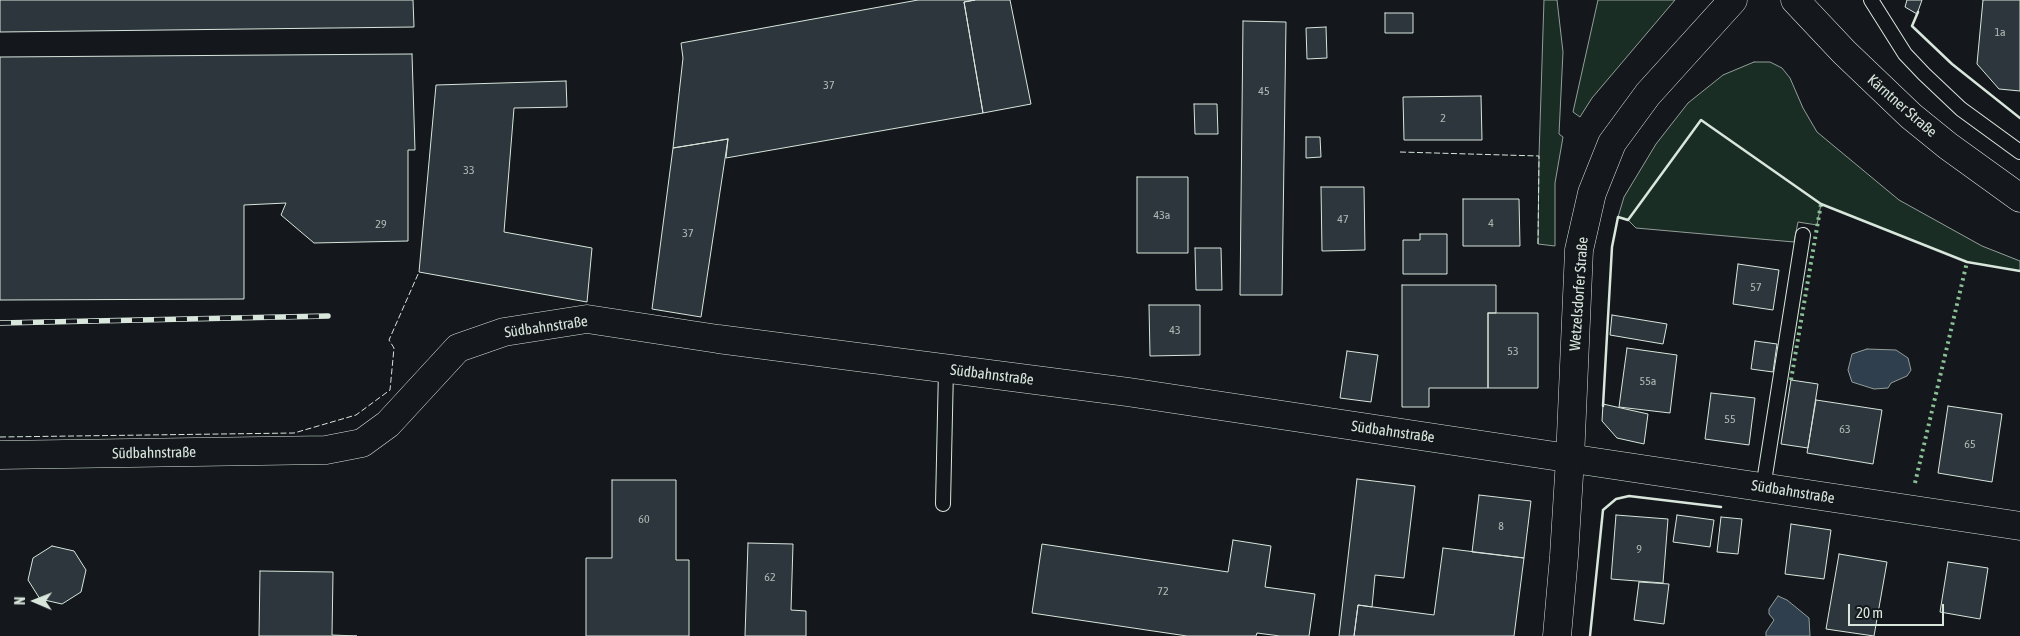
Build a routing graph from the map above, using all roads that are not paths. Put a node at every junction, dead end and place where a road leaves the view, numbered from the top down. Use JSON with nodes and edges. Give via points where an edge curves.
{"nodes":[{"id":1,"x":1733,"y":0,"type":"edge"},
{"id":2,"x":1795,"y":0,"type":"edge"},
{"id":3,"x":1871,"y":0,"type":"edge"},
{"id":4,"x":2020,"y":152,"type":"edge"},
{"id":5,"x":2020,"y":198,"type":"edge"},
{"id":6,"x":1803,"y":235,"type":"dead end"},
{"id":7,"x":946,"y":369,"type":"junction"},
{"id":8,"x":0,"y":455,"type":"edge"},
{"id":9,"x":1570,"y":459,"type":"junction"},
{"id":10,"x":1763,"y":488,"type":"junction"},
{"id":11,"x":943,"y":504,"type":"dead end"},
{"id":12,"x":2020,"y":526,"type":"edge"},
{"id":13,"x":1557,"y":636,"type":"edge"}],
"edges":[{"from":1,"to":9,"type":"street","name":"Wetzelsdorfer Straße","via":[[1648,94],[1612,143],[1592,193],[1579,250]]},
{"from":2,"to":5,"type":"street","name":"Kärntner Straße","via":[[1857,66],[1911,116]]},
{"from":3,"to":4,"type":"lane","via":[[1905,54],[1924,74],[1960,109]]},
{"from":6,"to":10,"type":"lane"},
{"from":7,"to":8,"type":"street","name":"Südbahnstraße","via":[[587,319],[504,332],[451,348],[388,424],[362,443],[326,450]]},
{"from":7,"to":9,"type":"street","name":"Südbahnstraße","via":[[1082,379]]},
{"from":7,"to":11,"type":"lane"},
{"from":9,"to":10,"type":"street","name":"Südbahnstraße"},
{"from":9,"to":13,"type":"street","name":"Wetzelsdorfer Straße"},
{"from":10,"to":12,"type":"street","name":"Südbahnstraße"}]}
